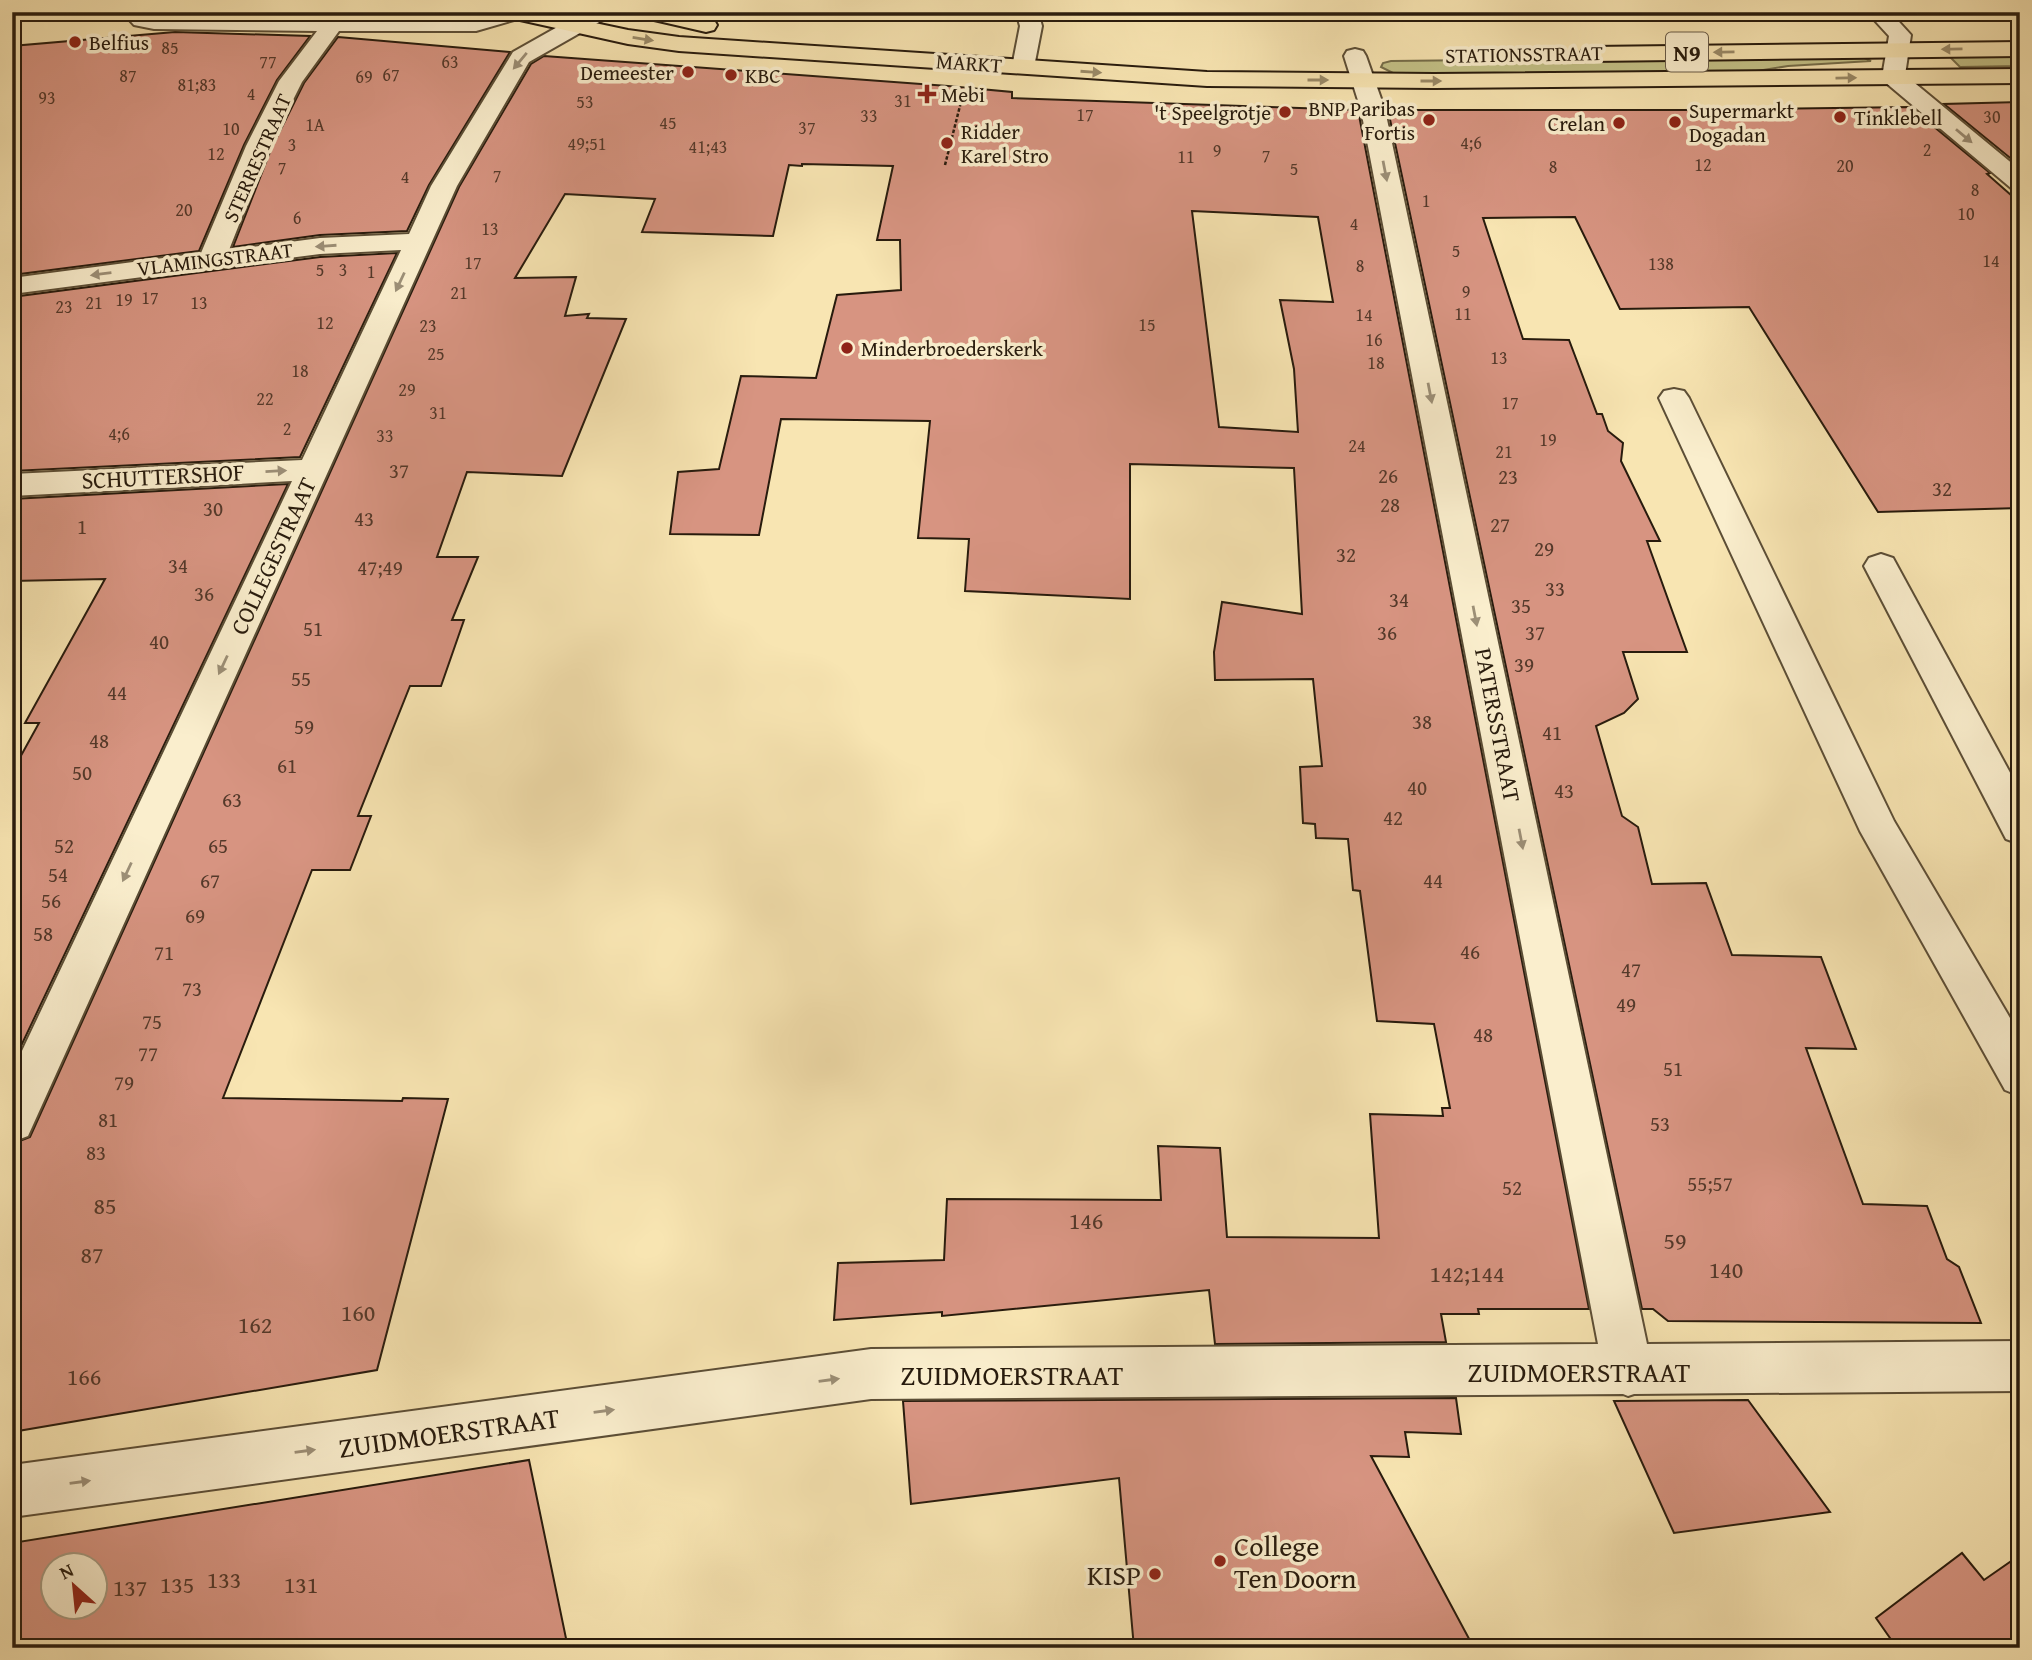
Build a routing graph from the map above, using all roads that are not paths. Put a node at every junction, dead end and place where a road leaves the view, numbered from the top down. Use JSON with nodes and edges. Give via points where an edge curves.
{"nodes":[{"id":1,"x":133,"y":12,"type":"edge"},
{"id":2,"x":512,"y":12,"type":"edge"},
{"id":3,"x":600,"y":12,"type":"edge"},
{"id":4,"x":649,"y":12,"type":"edge"},
{"id":5,"x":1027,"y":12,"type":"edge"},
{"id":6,"x":1878,"y":12,"type":"edge"},
{"id":7,"x":332,"y":25,"type":"junction"},
{"id":8,"x":576,"y":25,"type":"junction"},
{"id":9,"x":2020,"y":48,"type":"edge"},
{"id":10,"x":1897,"y":50,"type":"junction"},
{"id":11,"x":1565,"y":54,"type":"dead end"},
{"id":12,"x":1176,"y":55,"type":"dead end"},
{"id":13,"x":1026,"y":57,"type":"junction"},
{"id":14,"x":1358,"y":62,"type":"junction"},
{"id":15,"x":2020,"y":76,"type":"edge"},
{"id":16,"x":1893,"y":77,"type":"junction"},
{"id":17,"x":2020,"y":183,"type":"edge"},
{"id":18,"x":419,"y":241,"type":"junction"},
{"id":19,"x":212,"y":260,"type":"junction"},
{"id":20,"x":12,"y":286,"type":"edge"},
{"id":21,"x":1674,"y":398,"type":"dead end"},
{"id":22,"x":313,"y":470,"type":"junction"},
{"id":23,"x":12,"y":485,"type":"edge"},
{"id":24,"x":1881,"y":566,"type":"dead end"},
{"id":25,"x":2020,"y":828,"type":"edge"},
{"id":26,"x":2020,"y":1076,"type":"edge"},
{"id":27,"x":12,"y":1121,"type":"edge"},
{"id":28,"x":2020,"y":1366,"type":"edge"},
{"id":29,"x":1628,"y":1371,"type":"junction"},
{"id":30,"x":12,"y":1491,"type":"edge"}],
"edges":[{"from":1,"to":7,"type":"street","name":"MARKT","via":[[142,20],[155,22]]},
{"from":2,"to":7,"type":"street","name":"MARKT","via":[[476,24]]},
{"from":2,"to":8,"type":"main road","name":"MARKT","number":"N9"},
{"from":3,"to":8,"type":"street"},
{"from":4,"to":13,"type":"main road","name":"MARKT","number":"N9","via":[[717,27]]},
{"from":5,"to":13,"type":"street","name":"MARKT","via":[[1031,26]]},
{"from":6,"to":10,"type":"street","via":[[1900,35]]},
{"from":7,"to":19,"type":"street","name":"STERRESTRAAT","via":[[291,81],[263,135]]},
{"from":8,"to":13,"type":"main road","name":"MARKT","number":"N9","one_way":true,"via":[[680,44],[971,64]]},
{"from":8,"to":18,"type":"street","name":"COLLEGESTRAAT","one_way":true,"via":[[522,57],[458,162]]},
{"from":9,"to":10,"type":"main road","name":"STATIONSSTRAAT","number":"N9","one_way":true},
{"from":10,"to":11,"type":"main road","name":"STATIONSSTRAAT","number":"N9","one_way":true},
{"from":10,"to":16,"type":"street"},
{"from":12,"to":13,"type":"main road","number":"N9"},
{"from":13,"to":14,"type":"main road","name":"MARKT","number":"N9","one_way":true,"via":[[1207,79]]},
{"from":14,"to":16,"type":"main road","name":"STATIONSSTRAAT","number":"N9","one_way":true},
{"from":14,"to":29,"type":"street","name":"PATERSSTRAAT","one_way":true,"via":[[1373,110]]},
{"from":15,"to":16,"type":"main road","name":"STATIONSSTRAAT","number":"N9"},
{"from":16,"to":17,"type":"street","one_way":true},
{"from":18,"to":19,"type":"street","name":"VLAMINGSTRAAT","one_way":true,"via":[[320,246]]},
{"from":18,"to":22,"type":"street","name":"COLLEGESTRAAT","one_way":true},
{"from":19,"to":20,"type":"street","name":"VLAMINGSTRAAT","one_way":true},
{"from":21,"to":26,"type":"street","via":[[1880,831]]},
{"from":23,"to":22,"type":"street","name":"SCHUTTERSHOF","one_way":true},
{"from":22,"to":27,"type":"street","name":"COLLEGESTRAAT","one_way":true},
{"from":24,"to":25,"type":"street"},
{"from":28,"to":29,"type":"street","name":"ZUIDMOERSTRAAT"},
{"from":30,"to":29,"type":"street","name":"ZUIDMOERSTRAAT","one_way":true,"via":[[871,1374]]}]}
